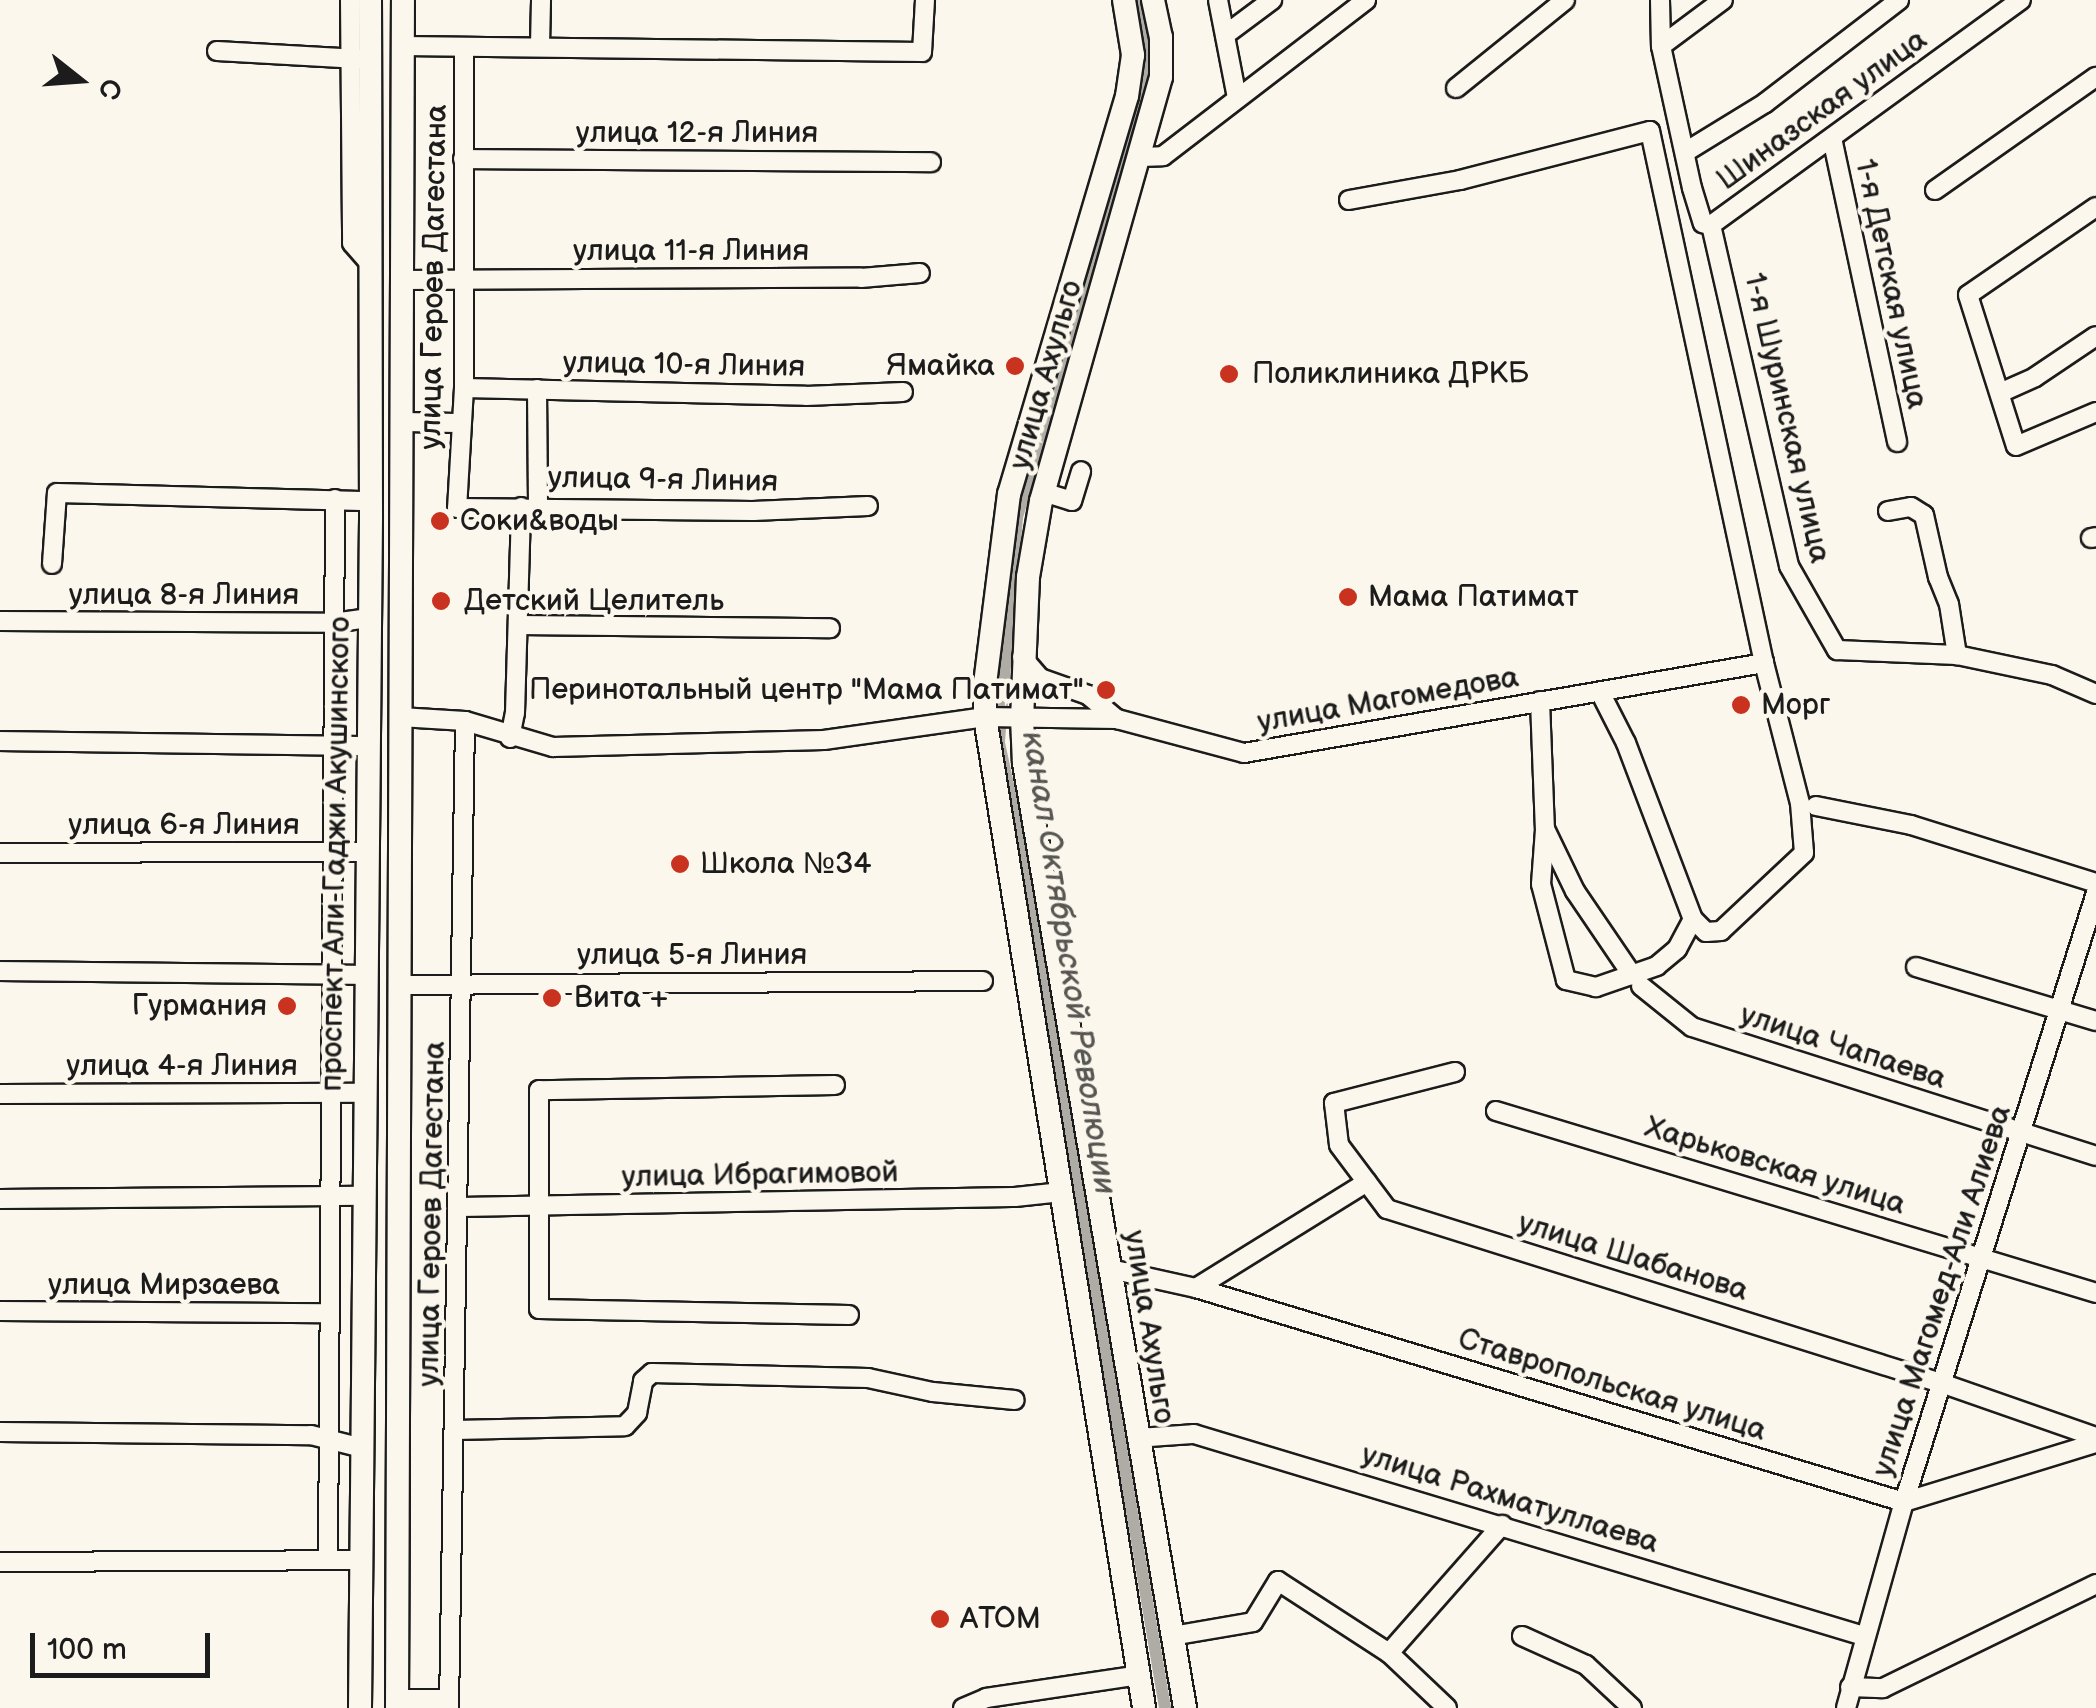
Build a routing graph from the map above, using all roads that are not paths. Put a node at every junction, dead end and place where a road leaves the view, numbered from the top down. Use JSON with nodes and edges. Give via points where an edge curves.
{"nodes":[{"id":1,"x":350,"y":0,"type":"edge"},
{"id":2,"x":370,"y":0,"type":"edge"},
{"id":3,"x":403,"y":0,"type":"edge"},
{"id":4,"x":541,"y":0,"type":"edge"},
{"id":5,"x":925,"y":0,"type":"edge"},
{"id":6,"x":1124,"y":0,"type":"edge"},
{"id":7,"x":1153,"y":0,"type":"edge"},
{"id":8,"x":1218,"y":0,"type":"edge"},
{"id":9,"x":1272,"y":0,"type":"edge"},
{"id":10,"x":1366,"y":0,"type":"edge"},
{"id":11,"x":1565,"y":0,"type":"edge"},
{"id":12,"x":1660,"y":0,"type":"edge"},
{"id":13,"x":1723,"y":0,"type":"edge"},
{"id":14,"x":1898,"y":0,"type":"edge"},
{"id":15,"x":2021,"y":0,"type":"edge"},
{"id":16,"x":1225,"y":35,"type":"junction"},
{"id":17,"x":540,"y":45,"type":"junction"},
{"id":18,"x":403,"y":46,"type":"junction"},
{"id":19,"x":1662,"y":46,"type":"junction"},
{"id":20,"x":464,"y":47,"type":"junction"},
{"id":21,"x":216,"y":51,"type":"dead end"},
{"id":22,"x":360,"y":59,"type":"junction"},
{"id":23,"x":2096,"y":77,"type":"edge"},
{"id":24,"x":1456,"y":88,"type":"dead end"},
{"id":25,"x":1238,"y":98,"type":"junction"},
{"id":26,"x":1832,"y":138,"type":"junction"},
{"id":27,"x":1687,"y":151,"type":"junction"},
{"id":28,"x":1140,"y":157,"type":"junction"},
{"id":29,"x":463,"y":159,"type":"junction"},
{"id":30,"x":932,"y":162,"type":"dead end"},
{"id":31,"x":1936,"y":190,"type":"dead end"},
{"id":32,"x":1349,"y":200,"type":"dead end"},
{"id":33,"x":2096,"y":206,"type":"edge"},
{"id":34,"x":1707,"y":224,"type":"junction"},
{"id":35,"x":370,"y":264,"type":"junction"},
{"id":36,"x":403,"y":271,"type":"junction"},
{"id":37,"x":920,"y":274,"type":"dead end"},
{"id":38,"x":463,"y":280,"type":"junction"},
{"id":39,"x":2096,"y":336,"type":"edge"},
{"id":40,"x":464,"y":388,"type":"junction"},
{"id":41,"x":537,"y":390,"type":"junction"},
{"id":42,"x":903,"y":392,"type":"dead end"},
{"id":43,"x":2002,"y":392,"type":"junction"},
{"id":44,"x":2096,"y":412,"type":"edge"},
{"id":45,"x":400,"y":422,"type":"junction"},
{"id":46,"x":461,"y":423,"type":"junction"},
{"id":47,"x":1897,"y":442,"type":"dead end"},
{"id":48,"x":1082,"y":471,"type":"dead end"},
{"id":49,"x":1043,"y":492,"type":"junction"},
{"id":50,"x":336,"y":500,"type":"junction"},
{"id":51,"x":371,"y":501,"type":"junction"},
{"id":52,"x":868,"y":506,"type":"dead end"},
{"id":53,"x":529,"y":507,"type":"junction"},
{"id":54,"x":457,"y":508,"type":"joint"},
{"id":55,"x":1888,"y":511,"type":"dead end"},
{"id":56,"x":52,"y":564,"type":"dead end"},
{"id":57,"x":368,"y":618,"type":"junction"},
{"id":58,"x":0,"y":621,"type":"edge"},
{"id":59,"x":334,"y":623,"type":"junction"},
{"id":60,"x":519,"y":625,"type":"junction"},
{"id":61,"x":830,"y":628,"type":"dead end"},
{"id":62,"x":1956,"y":655,"type":"junction"},
{"id":63,"x":1022,"y":657,"type":"junction"},
{"id":64,"x":1764,"y":663,"type":"junction"},
{"id":65,"x":1600,"y":692,"type":"junction"},
{"id":66,"x":2096,"y":694,"type":"edge"},
{"id":67,"x":1540,"y":701,"type":"junction"},
{"id":68,"x":400,"y":717,"type":"junction"},
{"id":69,"x":985,"y":717,"type":"junction"},
{"id":70,"x":1018,"y":718,"type":"junction"},
{"id":71,"x":1117,"y":719,"type":"junction"},
{"id":72,"x":465,"y":721,"type":"junction"},
{"id":73,"x":510,"y":738,"type":"junction"},
{"id":74,"x":0,"y":741,"type":"edge"},
{"id":75,"x":331,"y":746,"type":"junction"},
{"id":76,"x":369,"y":746,"type":"junction"},
{"id":77,"x":1816,"y":806,"type":"dead end"},
{"id":78,"x":1545,"y":829,"type":"junction"},
{"id":79,"x":331,"y":852,"type":"junction"},
{"id":80,"x":367,"y":852,"type":"junction"},
{"id":81,"x":0,"y":853,"type":"edge"},
{"id":82,"x":2096,"y":883,"type":"edge"},
{"id":83,"x":2096,"y":893,"type":"edge"},
{"id":84,"x":1694,"y":919,"type":"junction"},
{"id":85,"x":1916,"y":967,"type":"dead end"},
{"id":86,"x":0,"y":970,"type":"edge"},
{"id":87,"x":329,"y":974,"type":"junction"},
{"id":88,"x":364,"y":975,"type":"junction"},
{"id":89,"x":1637,"y":980,"type":"junction"},
{"id":90,"x":984,"y":981,"type":"dead end"},
{"id":91,"x":464,"y":984,"type":"junction"},
{"id":92,"x":401,"y":986,"type":"junction"},
{"id":93,"x":2058,"y":1009,"type":"junction"},
{"id":94,"x":2096,"y":1021,"type":"edge"},
{"id":95,"x":1454,"y":1072,"type":"dead end"},
{"id":96,"x":835,"y":1085,"type":"dead end"},
{"id":97,"x":328,"y":1093,"type":"junction"},
{"id":98,"x":364,"y":1093,"type":"junction"},
{"id":99,"x":0,"y":1094,"type":"edge"},
{"id":100,"x":1496,"y":1111,"type":"dead end"},
{"id":101,"x":2021,"y":1133,"type":"junction"},
{"id":102,"x":2096,"y":1156,"type":"edge"},
{"id":103,"x":1367,"y":1182,"type":"junction"},
{"id":104,"x":1062,"y":1192,"type":"junction"},
{"id":105,"x":329,"y":1196,"type":"junction"},
{"id":106,"x":364,"y":1196,"type":"junction"},
{"id":107,"x":0,"y":1199,"type":"edge"},
{"id":108,"x":460,"y":1207,"type":"junction"},
{"id":109,"x":538,"y":1208,"type":"junction"},
{"id":110,"x":1982,"y":1257,"type":"junction"},
{"id":111,"x":1110,"y":1269,"type":"junction"},
{"id":112,"x":1196,"y":1288,"type":"junction"},
{"id":113,"x":2096,"y":1292,"type":"edge"},
{"id":114,"x":0,"y":1311,"type":"edge"},
{"id":115,"x":327,"y":1314,"type":"junction"},
{"id":116,"x":849,"y":1315,"type":"dead end"},
{"id":117,"x":398,"y":1357,"type":"junction"},
{"id":118,"x":364,"y":1358,"type":"junction"},
{"id":119,"x":1941,"y":1383,"type":"junction"},
{"id":120,"x":1014,"y":1400,"type":"dead end"},
{"id":121,"x":454,"y":1430,"type":"junction"},
{"id":122,"x":0,"y":1432,"type":"edge"},
{"id":123,"x":326,"y":1438,"type":"junction"},
{"id":124,"x":1136,"y":1438,"type":"junction"},
{"id":125,"x":2096,"y":1440,"type":"edge"},
{"id":126,"x":362,"y":1448,"type":"junction"},
{"id":127,"x":1904,"y":1502,"type":"junction"},
{"id":128,"x":1502,"y":1525,"type":"junction"},
{"id":129,"x":328,"y":1560,"type":"junction"},
{"id":130,"x":361,"y":1560,"type":"junction"},
{"id":131,"x":0,"y":1562,"type":"edge"},
{"id":132,"x":2096,"y":1584,"type":"edge"},
{"id":133,"x":1172,"y":1636,"type":"junction"},
{"id":134,"x":1522,"y":1636,"type":"dead end"},
{"id":135,"x":1864,"y":1636,"type":"junction"},
{"id":136,"x":1389,"y":1653,"type":"junction"},
{"id":137,"x":1139,"y":1675,"type":"junction"},
{"id":138,"x":1850,"y":1687,"type":"junction"},
{"id":139,"x":397,"y":1704,"type":"edge"},
{"id":140,"x":449,"y":1704,"type":"edge"},
{"id":141,"x":360,"y":1708,"type":"edge"},
{"id":142,"x":963,"y":1708,"type":"edge"},
{"id":143,"x":1144,"y":1708,"type":"edge"},
{"id":144,"x":1184,"y":1708,"type":"edge"},
{"id":145,"x":1447,"y":1708,"type":"edge"},
{"id":146,"x":1632,"y":1708,"type":"edge"},
{"id":147,"x":1846,"y":1708,"type":"edge"}],
"edges":[{"from":1,"to":22,"type":"street"},
{"from":2,"to":22,"type":"main road","name":"проспект Али-Гаджи Акушинского"},
{"from":3,"to":18,"type":"main road","name":"проспект Али-Гаджи Акушинского"},
{"from":4,"to":17,"type":"street"},
{"from":5,"to":17,"type":"street","via":[[922,52]]},
{"from":6,"to":69,"type":"main road","via":[[1130,82],[1009,494]]},
{"from":7,"to":28,"type":"main road","name":"улица Ахульго","via":[[1163,63]]},
{"from":8,"to":16,"type":"street"},
{"from":9,"to":16,"type":"street"},
{"from":10,"to":25,"type":"street"},
{"from":11,"to":24,"type":"street"},
{"from":12,"to":19,"type":"street","name":"1-я Шуринская улица"},
{"from":13,"to":19,"type":"street"},
{"from":14,"to":27,"type":"street","via":[[1765,103]]},
{"from":15,"to":26,"type":"street","name":"Шиназская улица"},
{"from":16,"to":25,"type":"street"},
{"from":17,"to":20,"type":"street"},
{"from":18,"to":20,"type":"street"},
{"from":18,"to":36,"type":"main road","name":"проспект Али-Гаджи Акушинского"},
{"from":19,"to":27,"type":"street","name":"1-я Шуринская улица"},
{"from":20,"to":29,"type":"street","name":"улица Героев Дагестана"},
{"from":21,"to":22,"type":"street"},
{"from":22,"to":35,"type":"main road","name":"проспект Али-Гаджи Акушинского"},
{"from":23,"to":31,"type":"street"},
{"from":25,"to":28,"type":"street","via":[[1163,156]]},
{"from":26,"to":34,"type":"street","name":"Шиназская улица"},
{"from":26,"to":47,"type":"street","name":"1-я Детская улица"},
{"from":27,"to":34,"type":"street","name":"1-я Шуринская улица"},
{"from":28,"to":49,"type":"main road","name":"улица Ахульго"},
{"from":29,"to":30,"type":"street","name":"улица 12-я Линия"},
{"from":29,"to":38,"type":"street","name":"улица Героев Дагестана"},
{"from":32,"to":64,"type":"street","via":[[1460,180],[1650,130]]},
{"from":33,"to":43,"type":"street","via":[[1968,295]]},
{"from":34,"to":62,"type":"street","name":"1-я Шуринская улица","via":[[1789,566],[1830,641],[1851,654]]},
{"from":35,"to":36,"type":"main road","via":[[394,251]]},
{"from":35,"to":51,"type":"main road","name":"проспект Али-Гаджи Акушинского"},
{"from":36,"to":38,"type":"street","name":"улица 11-я Линия"},
{"from":36,"to":45,"type":"main road","name":"проспект Али-Гаджи Акушинского"},
{"from":37,"to":38,"type":"street","name":"улица 11-я Линия"},
{"from":38,"to":40,"type":"street","name":"улица Героев Дагестана"},
{"from":39,"to":43,"type":"street"},
{"from":40,"to":41,"type":"street","name":"улица 10-я Линия"},
{"from":40,"to":46,"type":"street","name":"улица Героев Дагестана"},
{"from":41,"to":42,"type":"street","name":"улица 10-я Линия"},
{"from":41,"to":53,"type":"street"},
{"from":43,"to":44,"type":"street","via":[[2016,446]]},
{"from":45,"to":46,"type":"street"},
{"from":45,"to":68,"type":"main road","name":"проспект Али-Гаджи Акушинского"},
{"from":46,"to":54,"type":"street","name":"улица Героев Дагестана"},
{"from":48,"to":49,"type":"street","via":[[1072,501]]},
{"from":49,"to":63,"type":"main road","name":"улица Ахульго"},
{"from":50,"to":51,"type":"street"},
{"from":50,"to":56,"type":"street","via":[[57,493]]},
{"from":50,"to":59,"type":"street"},
{"from":51,"to":57,"type":"main road","name":"проспект Али-Гаджи Акушинского"},
{"from":52,"to":53,"type":"street","name":"улица 9-я Линия"},
{"from":53,"to":54,"type":"street","name":"улица 9-я Линия"},
{"from":53,"to":60,"type":"street"},
{"from":55,"to":62,"type":"street","via":[[1911,507],[1924,515]]},
{"from":57,"to":59,"type":"street","name":"улица 8-я Линия"},
{"from":57,"to":76,"type":"main road","name":"проспект Али-Гаджи Акушинского"},
{"from":58,"to":59,"type":"street","name":"улица 8-я Линия"},
{"from":59,"to":75,"type":"street"},
{"from":60,"to":61,"type":"street"},
{"from":60,"to":73,"type":"street"},
{"from":62,"to":66,"type":"street","name":"1-я Шуринская улица","via":[[2052,674]]},
{"from":63,"to":70,"type":"main road","name":"улица Ахульго"},
{"from":63,"to":71,"type":"street","via":[[1040,678],[1088,696]]},
{"from":64,"to":65,"type":"street","name":"улица Магомедова"},
{"from":64,"to":84,"type":"street","via":[[1800,803],[1804,853],[1721,931],[1706,932]]},
{"from":65,"to":67,"type":"street","name":"улица Магомедова"},
{"from":65,"to":84,"type":"street"},
{"from":67,"to":71,"type":"street","name":"улица Магомедова","via":[[1244,753]]},
{"from":67,"to":78,"type":"street"},
{"from":68,"to":72,"type":"street"},
{"from":68,"to":92,"type":"main road","name":"проспект Али-Гаджи Акушинского"},
{"from":69,"to":70,"type":"street","name":"улица Магомедова"},
{"from":69,"to":73,"type":"street","via":[[824,740],[553,747]]},
{"from":69,"to":104,"type":"main road"},
{"from":70,"to":71,"type":"street","name":"улица Магомедова"},
{"from":70,"to":111,"type":"main road","name":"улица Ахульго"},
{"from":72,"to":73,"type":"street"},
{"from":72,"to":91,"type":"street","name":"улица Героев Дагестана"},
{"from":74,"to":75,"type":"street"},
{"from":75,"to":76,"type":"street"},
{"from":75,"to":79,"type":"street"},
{"from":76,"to":80,"type":"main road","name":"проспект Али-Гаджи Акушинского"},
{"from":77,"to":82,"type":"street","via":[[1911,825]]},
{"from":78,"to":89,"type":"street","name":"улица Чапаева","via":[[1575,891]]},
{"from":78,"to":89,"type":"street","via":[[1541,884],[1566,980],[1596,987]]},
{"from":79,"to":80,"type":"street","name":"улица 6-я Линия"},
{"from":79,"to":81,"type":"street","name":"улица 6-я Линия"},
{"from":79,"to":87,"type":"street"},
{"from":80,"to":88,"type":"main road","name":"проспект Али-Гаджи Акушинского"},
{"from":83,"to":93,"type":"street","name":"улица Магомед-Али Алиева"},
{"from":84,"to":89,"type":"street","via":[[1677,950]]},
{"from":85,"to":93,"type":"street"},
{"from":86,"to":87,"type":"street"},
{"from":87,"to":88,"type":"street"},
{"from":87,"to":97,"type":"street"},
{"from":88,"to":98,"type":"main road","name":"проспект Али-Гаджи Акушинского"},
{"from":89,"to":101,"type":"street","name":"улица Чапаева","via":[[1692,1027]]},
{"from":90,"to":91,"type":"street","name":"улица 5-я Линия"},
{"from":91,"to":92,"type":"street","name":"улица 5-я Линия"},
{"from":91,"to":108,"type":"street","name":"улица Героев Дагестана"},
{"from":92,"to":117,"type":"main road","name":"проспект Али-Гаджи Акушинского"},
{"from":93,"to":94,"type":"street"},
{"from":93,"to":101,"type":"street","name":"улица Магомед-Али Алиева"},
{"from":95,"to":103,"type":"street","name":"улица Шабанова","via":[[1334,1103],[1339,1145]]},
{"from":96,"to":109,"type":"street","via":[[539,1090]]},
{"from":97,"to":98,"type":"street","name":"улица 4-я Линия"},
{"from":97,"to":99,"type":"street","name":"улица 4-я Линия"},
{"from":97,"to":105,"type":"street"},
{"from":98,"to":106,"type":"main road","name":"проспект Али-Гаджи Акушинского"},
{"from":100,"to":110,"type":"street","name":"Харьковская улица"},
{"from":101,"to":102,"type":"street","name":"улица Чапаева"},
{"from":101,"to":110,"type":"street","name":"улица Магомед-Али Алиева"},
{"from":103,"to":112,"type":"street"},
{"from":103,"to":119,"type":"street","name":"улица Шабанова","via":[[1387,1209]]},
{"from":104,"to":109,"type":"street","name":"улица Ибрагимовой"},
{"from":104,"to":137,"type":"main road"},
{"from":105,"to":106,"type":"street"},
{"from":105,"to":107,"type":"street"},
{"from":105,"to":115,"type":"street"},
{"from":106,"to":118,"type":"main road","name":"проспект Али-Гаджи Акушинского"},
{"from":108,"to":109,"type":"street","name":"улица Ибрагимовой"},
{"from":108,"to":121,"type":"street","name":"улица Героев Дагестана"},
{"from":109,"to":116,"type":"street","via":[[539,1308]]},
{"from":110,"to":113,"type":"street","name":"Харьковская улица"},
{"from":110,"to":119,"type":"street","name":"улица Магомед-Али Алиева"},
{"from":111,"to":112,"type":"street","name":"Ставропольская улица"},
{"from":111,"to":124,"type":"main road","name":"улица Ахульго"},
{"from":112,"to":127,"type":"street","name":"Ставропольская улица"},
{"from":114,"to":115,"type":"street","name":"улица Мирзаева"},
{"from":115,"to":123,"type":"street"},
{"from":117,"to":118,"type":"main road","via":[[388,1370]]},
{"from":117,"to":139,"type":"main road","name":"проспект Али-Гаджи Акушинского"},
{"from":118,"to":126,"type":"main road","name":"проспект Али-Гаджи Акушинского"},
{"from":119,"to":125,"type":"street","name":"улица Шабанова"},
{"from":119,"to":127,"type":"street","name":"улица Магомед-Али Алиева"},
{"from":120,"to":121,"type":"street","via":[[868,1378],[652,1373],[625,1426]]},
{"from":121,"to":140,"type":"street","name":"улица Героев Дагестана"},
{"from":122,"to":123,"type":"street"},
{"from":123,"to":126,"type":"street"},
{"from":123,"to":129,"type":"street"},
{"from":124,"to":128,"type":"street","name":"улица Рахматуллаева","via":[[1194,1434]]},
{"from":124,"to":133,"type":"main road","name":"улица Ахульго"},
{"from":125,"to":127,"type":"street"},
{"from":126,"to":130,"type":"main road","name":"проспект Али-Гаджи Акушинского"},
{"from":127,"to":135,"type":"street","name":"улица Магомед-Али Алиева"},
{"from":128,"to":135,"type":"street","name":"улица Рахматуллаева"},
{"from":128,"to":136,"type":"street"},
{"from":129,"to":130,"type":"street"},
{"from":129,"to":131,"type":"street"},
{"from":130,"to":141,"type":"main road","name":"проспект Али-Гаджи Акушинского"},
{"from":132,"to":138,"type":"street","via":[[1882,1688]]},
{"from":133,"to":136,"type":"street","via":[[1253,1622],[1278,1581]]},
{"from":133,"to":144,"type":"main road","name":"улица Ахульго"},
{"from":134,"to":146,"type":"street","via":[[1586,1666]]},
{"from":135,"to":138,"type":"street","name":"улица Магомед-Али Алиева"},
{"from":136,"to":145,"type":"street"},
{"from":137,"to":142,"type":"street","via":[[986,1698]]},
{"from":137,"to":143,"type":"main road"},
{"from":138,"to":147,"type":"street","name":"улица Магомед-Али Алиева"},
{"from":139,"to":140,"type":"street"}]}
